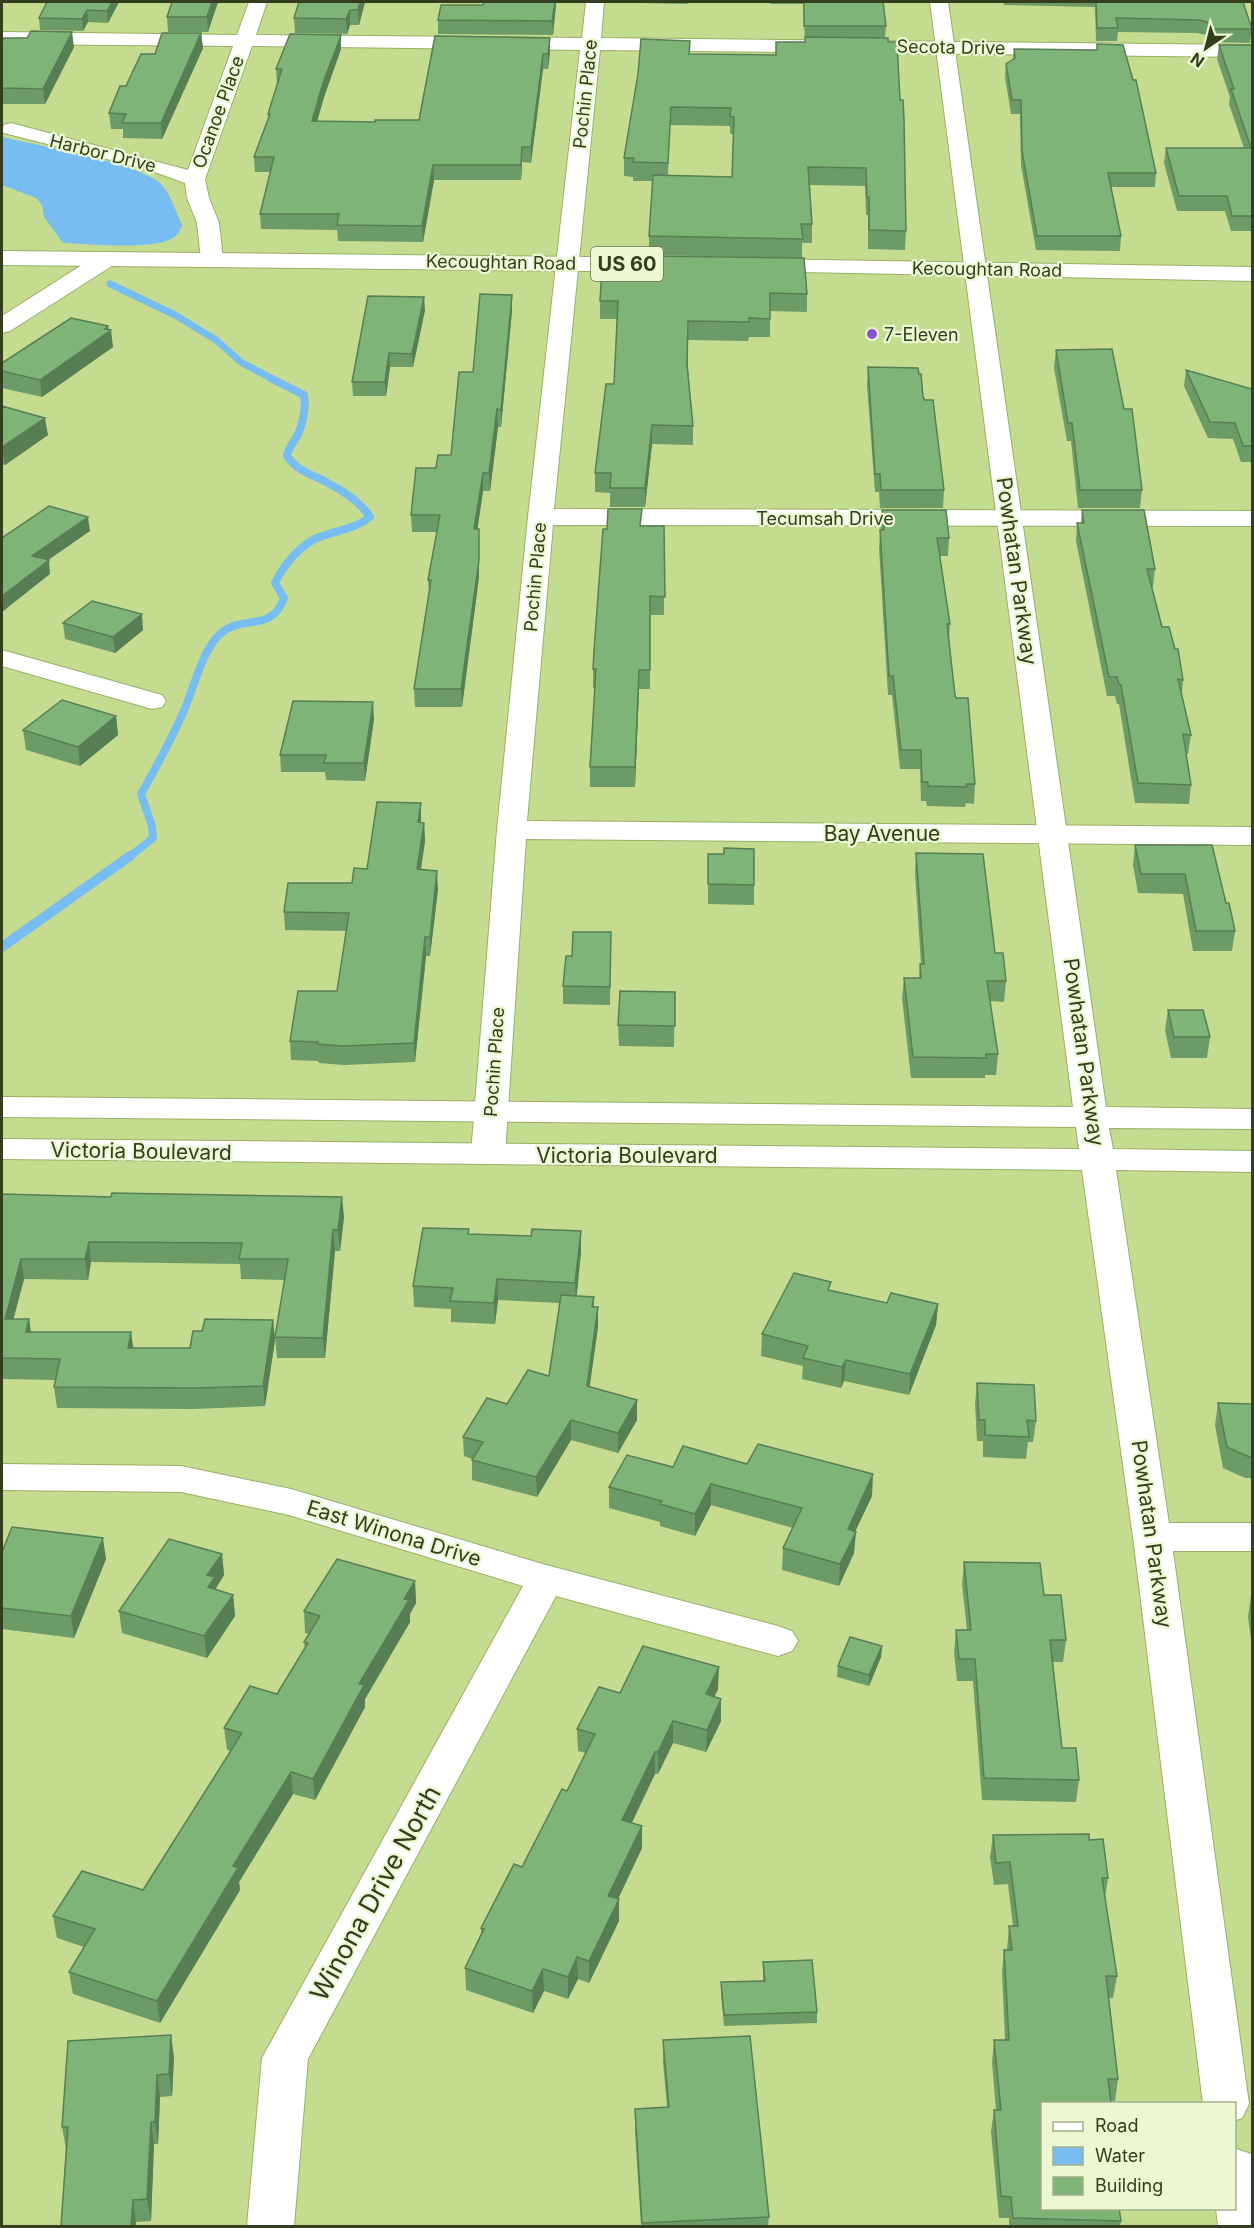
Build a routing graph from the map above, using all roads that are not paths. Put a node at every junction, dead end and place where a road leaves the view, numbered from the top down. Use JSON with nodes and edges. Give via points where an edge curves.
{"nodes":[{"id":1,"x":258,"y":2,"type":"edge"},
{"id":2,"x":595,"y":2,"type":"edge"},
{"id":3,"x":939,"y":2,"type":"edge"},
{"id":4,"x":2,"y":38,"type":"edge"},
{"id":5,"x":244,"y":40,"type":"junction"},
{"id":6,"x":591,"y":43,"type":"junction"},
{"id":7,"x":946,"y":47,"type":"junction"},
{"id":8,"x":1252,"y":51,"type":"edge"},
{"id":9,"x":11,"y":129,"type":"dead end"},
{"id":10,"x":195,"y":179,"type":"junction"},
{"id":11,"x":2,"y":258,"type":"edge"},
{"id":12,"x":107,"y":259,"type":"junction"},
{"id":13,"x":212,"y":259,"type":"junction"},
{"id":14,"x":566,"y":263,"type":"junction"},
{"id":15,"x":717,"y":265,"type":"edge"},
{"id":16,"x":741,"y":266,"type":"edge"},
{"id":17,"x":975,"y":269,"type":"junction"},
{"id":18,"x":1252,"y":274,"type":"edge"},
{"id":19,"x":2,"y":326,"type":"edge"},
{"id":20,"x":541,"y":517,"type":"junction"},
{"id":21,"x":1010,"y":518,"type":"junction"},
{"id":22,"x":1252,"y":519,"type":"edge"},
{"id":23,"x":2,"y":658,"type":"edge"},
{"id":24,"x":152,"y":701,"type":"dead end"},
{"id":25,"x":512,"y":830,"type":"junction"},
{"id":26,"x":1053,"y":835,"type":"junction"},
{"id":27,"x":1252,"y":837,"type":"edge"},
{"id":28,"x":2,"y":1107,"type":"edge"},
{"id":29,"x":490,"y":1111,"type":"junction"},
{"id":30,"x":1092,"y":1117,"type":"junction"},
{"id":31,"x":1252,"y":1119,"type":"edge"},
{"id":32,"x":2,"y":1149,"type":"edge"},
{"id":33,"x":488,"y":1154,"type":"junction"},
{"id":34,"x":1099,"y":1160,"type":"junction"},
{"id":35,"x":1252,"y":1161,"type":"edge"},
{"id":36,"x":2,"y":1476,"type":"edge"},
{"id":37,"x":1152,"y":1537,"type":"junction"},
{"id":38,"x":1252,"y":1537,"type":"edge"},
{"id":39,"x":546,"y":1579,"type":"junction"},
{"id":40,"x":778,"y":1641,"type":"dead end"},
{"id":41,"x":1226,"y":2102,"type":"edge"},
{"id":42,"x":1236,"y":2182,"type":"edge"},
{"id":43,"x":271,"y":2226,"type":"edge"},
{"id":44,"x":1242,"y":2226,"type":"edge"}],
"edges":[{"from":1,"to":5,"type":"street","name":"Ocanoe Place"},
{"from":2,"to":6,"type":"street","name":"Pochin Place"},
{"from":3,"to":7,"type":"street","name":"Powhatan Parkway"},
{"from":4,"to":5,"type":"street","name":"Secota Drive"},
{"from":5,"to":6,"type":"street","name":"Secota Drive"},
{"from":5,"to":10,"type":"street","name":"Ocanoe Place"},
{"from":6,"to":7,"type":"street","name":"Secota Drive"},
{"from":6,"to":14,"type":"street","name":"Pochin Place"},
{"from":7,"to":8,"type":"street","name":"Secota Drive"},
{"from":7,"to":17,"type":"street","name":"Powhatan Parkway"},
{"from":9,"to":10,"type":"street","name":"Harbor Drive"},
{"from":10,"to":13,"type":"street","name":"Ocanoe Place","via":[[208,223]]},
{"from":11,"to":12,"type":"street","name":"Kecoughtan Road","number":"US 60"},
{"from":12,"to":13,"type":"street","name":"Kecoughtan Road","number":"US 60"},
{"from":12,"to":19,"type":"street"},
{"from":13,"to":14,"type":"street","name":"Kecoughtan Road","number":"US 60"},
{"from":14,"to":15,"type":"street","name":"Kecoughtan Road","number":"US 60"},
{"from":14,"to":20,"type":"street","name":"Pochin Place"},
{"from":16,"to":17,"type":"street","name":"Kecoughtan Road"},
{"from":17,"to":18,"type":"street","name":"Kecoughtan Road"},
{"from":17,"to":21,"type":"street","name":"Powhatan Parkway"},
{"from":20,"to":21,"type":"street","name":"Tecumsah Drive"},
{"from":20,"to":25,"type":"street","name":"Pochin Place"},
{"from":21,"to":22,"type":"street","name":"Tecumsah Drive"},
{"from":21,"to":26,"type":"street","name":"Powhatan Parkway"},
{"from":23,"to":24,"type":"street"},
{"from":25,"to":26,"type":"street","name":"Bay Avenue"},
{"from":25,"to":29,"type":"street","name":"Pochin Place"},
{"from":26,"to":27,"type":"street","name":"Bay Avenue"},
{"from":26,"to":30,"type":"street","name":"Powhatan Parkway"},
{"from":28,"to":29,"type":"street","name":"Victoria Boulevard"},
{"from":29,"to":30,"type":"street","name":"Victoria Boulevard"},
{"from":29,"to":33,"type":"street","name":"Pochin Place"},
{"from":30,"to":31,"type":"street","name":"Victoria Boulevard"},
{"from":30,"to":34,"type":"street","name":"Powhatan Parkway"},
{"from":32,"to":33,"type":"street","name":"Victoria Boulevard"},
{"from":33,"to":34,"type":"street","name":"Victoria Boulevard"},
{"from":34,"to":35,"type":"street","name":"Victoria Boulevard"},
{"from":34,"to":37,"type":"street","name":"Powhatan Parkway"},
{"from":36,"to":39,"type":"street","name":"East Winona Drive","via":[[181,1479],[291,1502]]},
{"from":37,"to":38,"type":"street"},
{"from":37,"to":41,"type":"street","name":"Powhatan Parkway"},
{"from":39,"to":40,"type":"street","name":"East Winona Drive"},
{"from":39,"to":43,"type":"street","name":"Winona Drive North","via":[[285,2058]]},
{"from":42,"to":44,"type":"street"}]}
